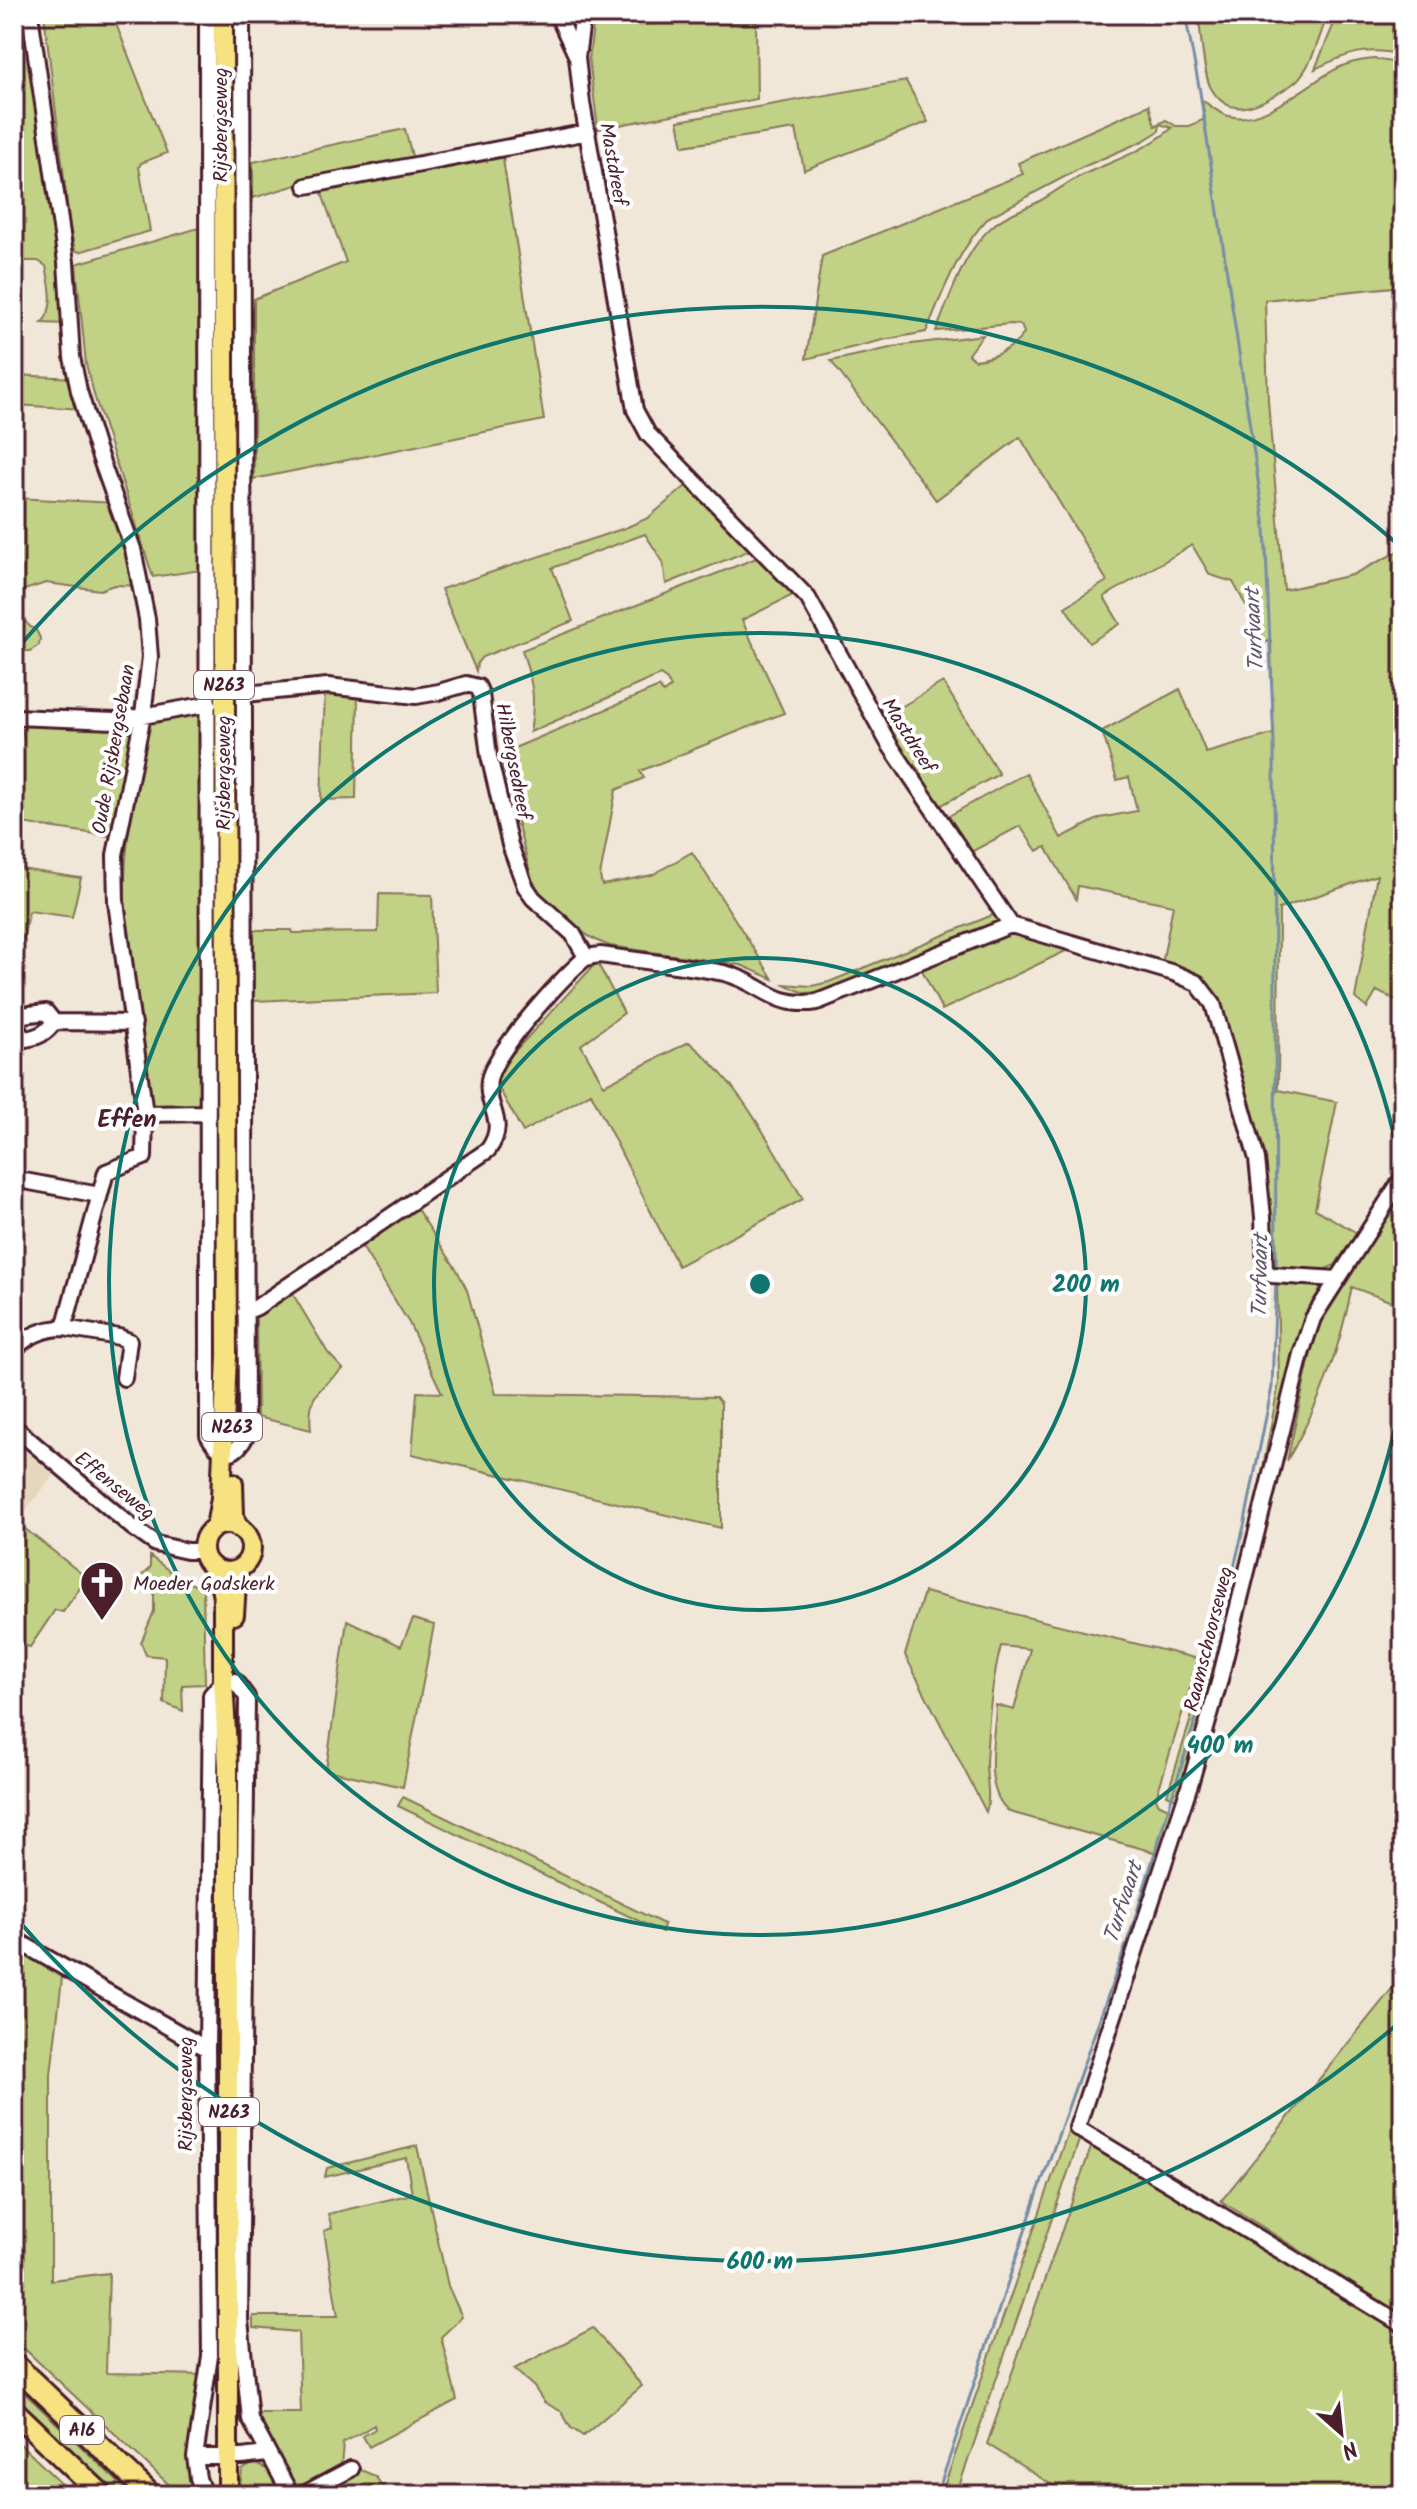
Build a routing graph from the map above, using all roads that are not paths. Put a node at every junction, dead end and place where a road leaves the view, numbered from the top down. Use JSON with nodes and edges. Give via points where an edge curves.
{"nodes":[{"id":1,"x":30,"y":14,"type":"edge"},
{"id":2,"x":207,"y":14,"type":"edge"},
{"id":3,"x":223,"y":14,"type":"edge"},
{"id":4,"x":242,"y":14,"type":"edge"},
{"id":5,"x":557,"y":14,"type":"edge"},
{"id":6,"x":583,"y":14,"type":"edge"},
{"id":7,"x":577,"y":57,"type":"junction"},
{"id":8,"x":588,"y":132,"type":"junction"},
{"id":9,"x":306,"y":186,"type":"dead end"},
{"id":10,"x":245,"y":694,"type":"junction"},
{"id":11,"x":209,"y":704,"type":"junction"},
{"id":12,"x":143,"y":715,"type":"junction"},
{"id":13,"x":14,"y":717,"type":"edge"},
{"id":14,"x":1011,"y":925,"type":"junction"},
{"id":15,"x":586,"y":957,"type":"junction"},
{"id":16,"x":54,"y":1022,"type":"dead end"},
{"id":17,"x":134,"y":1023,"type":"junction"},
{"id":18,"x":207,"y":1113,"type":"junction"},
{"id":19,"x":145,"y":1114,"type":"junction"},
{"id":20,"x":1403,"y":1177,"type":"edge"},
{"id":21,"x":14,"y":1179,"type":"edge"},
{"id":22,"x":99,"y":1195,"type":"junction"},
{"id":23,"x":1338,"y":1279,"type":"junction"},
{"id":24,"x":245,"y":1312,"type":"junction"},
{"id":25,"x":64,"y":1328,"type":"junction"},
{"id":26,"x":17,"y":1340,"type":"edge"},
{"id":27,"x":124,"y":1378,"type":"dead end"},
{"id":28,"x":14,"y":1427,"type":"edge"},
{"id":29,"x":228,"y":1452,"type":"junction"},
{"id":30,"x":216,"y":1527,"type":"junction"},
{"id":31,"x":237,"y":1527,"type":"junction"},
{"id":32,"x":202,"y":1551,"type":"junction"},
{"id":33,"x":228,"y":1570,"type":"junction"},
{"id":34,"x":223,"y":1686,"type":"junction"},
{"id":35,"x":14,"y":1939,"type":"edge"},
{"id":36,"x":207,"y":2049,"type":"junction"},
{"id":37,"x":1403,"y":2325,"type":"edge"},
{"id":38,"x":14,"y":2364,"type":"edge"},
{"id":39,"x":14,"y":2411,"type":"edge"},
{"id":40,"x":266,"y":2454,"type":"junction"},
{"id":41,"x":195,"y":2457,"type":"junction"},
{"id":42,"x":229,"y":2457,"type":"junction"},
{"id":43,"x":351,"y":2469,"type":"dead end"},
{"id":44,"x":102,"y":2495,"type":"edge"},
{"id":45,"x":151,"y":2495,"type":"edge"},
{"id":46,"x":204,"y":2495,"type":"edge"},
{"id":47,"x":228,"y":2495,"type":"edge"},
{"id":48,"x":291,"y":2495,"type":"edge"},
{"id":49,"x":302,"y":2495,"type":"edge"}],
"edges":[{"from":1,"to":12,"type":"street","name":"Oude Rijsbergsebaan","via":[[66,262],[72,357],[141,585],[150,657]]},
{"from":2,"to":11,"type":"street","name":"Rijsbergseweg"},
{"from":3,"to":29,"type":"main road","name":"Rijsbergseweg","number":"N263"},
{"from":4,"to":10,"type":"street","name":"Rijsbergseweg"},
{"from":5,"to":7,"type":"street","name":"Mastdreef"},
{"from":6,"to":7,"type":"street","name":"Mastdreef"},
{"from":7,"to":8,"type":"street","name":"Mastdreef"},
{"from":8,"to":9,"type":"street"},
{"from":8,"to":14,"type":"street","name":"Mastdreef","via":[[635,410],[648,434],[808,598],[889,744]]},
{"from":10,"to":15,"type":"street","name":"Hilbergsedreef","via":[[328,686],[407,696],[466,684],[478,687],[510,845],[525,886],[573,934]]},
{"from":10,"to":24,"type":"street","name":"Rijsbergseweg"},
{"from":11,"to":12,"type":"street"},
{"from":11,"to":18,"type":"street","name":"Rijsbergseweg"},
{"from":12,"to":13,"type":"street","via":[[115,721]]},
{"from":12,"to":17,"type":"street","name":"Oude Rijsbergsebaan","via":[[115,855],[116,902]]},
{"from":14,"to":15,"type":"street","via":[[799,1005],[728,974]]},
{"from":14,"to":23,"type":"street","via":[[1197,983],[1213,1004],[1257,1159],[1265,1271]]},
{"from":15,"to":24,"type":"street","via":[[527,1020],[494,1065],[489,1091],[498,1129],[488,1150]]},
{"from":16,"to":17,"type":"street"},
{"from":17,"to":19,"type":"street","name":"Oude Rijsbergsebaan"},
{"from":18,"to":19,"type":"street"},
{"from":18,"to":29,"type":"street","name":"Rijsbergseweg","via":[[208,1435],[215,1448]]},
{"from":19,"to":22,"type":"street","name":"Oude Rijsbergsebaan","via":[[144,1157],[106,1172]]},
{"from":20,"to":23,"type":"street","name":"Raamschoorseweg"},
{"from":21,"to":22,"type":"street"},
{"from":22,"to":25,"type":"street","name":"Oude Rijsbergsebaan"},
{"from":23,"to":37,"type":"street","name":"Raamschoorseweg","via":[[1313,1318],[1301,1354],[1191,1781],[1077,2128]]},
{"from":24,"to":29,"type":"street","name":"Rijsbergseweg","via":[[246,1436],[241,1446]]},
{"from":25,"to":26,"type":"street"},
{"from":25,"to":27,"type":"street","via":[[129,1341]]},
{"from":28,"to":32,"type":"street","name":"Effenseweg","via":[[156,1544]]},
{"from":29,"to":30,"type":"main road","name":"Rijsbergseweg","number":"N263"},
{"from":29,"to":31,"type":"main road","name":"Rijsbergseweg","number":"N263"},
{"from":30,"to":31,"type":"main road"},
{"from":30,"to":32,"type":"main road","number":"N263","via":[[204,1539]]},
{"from":31,"to":33,"type":"main road","number":"N263","via":[[248,1537],[251,1556]]},
{"from":32,"to":33,"type":"main road","via":[[210,1566]]},
{"from":33,"to":34,"type":"main road","name":"Rijsbergseweg","number":"N263"},
{"from":34,"to":36,"type":"street","name":"Rijsbergseweg"},
{"from":34,"to":40,"type":"street","via":[[247,1697],[240,2320],[250,2419]]},
{"from":34,"to":42,"type":"main road","name":"Rijsbergseweg","number":"N263","via":[[228,1766]]},
{"from":35,"to":36,"type":"street"},
{"from":36,"to":41,"type":"street","name":"Rijsbergseweg","via":[[210,2356]]},
{"from":38,"to":45,"type":"highway","number":"A16"},
{"from":39,"to":44,"type":"highway","number":"A16"},
{"from":40,"to":42,"type":"street"},
{"from":40,"to":48,"type":"street"},
{"from":41,"to":42,"type":"street"},
{"from":41,"to":46,"type":"street"},
{"from":42,"to":47,"type":"main road","name":"Rijsbergseweg","number":"N263"},
{"from":43,"to":49,"type":"street"}]}
